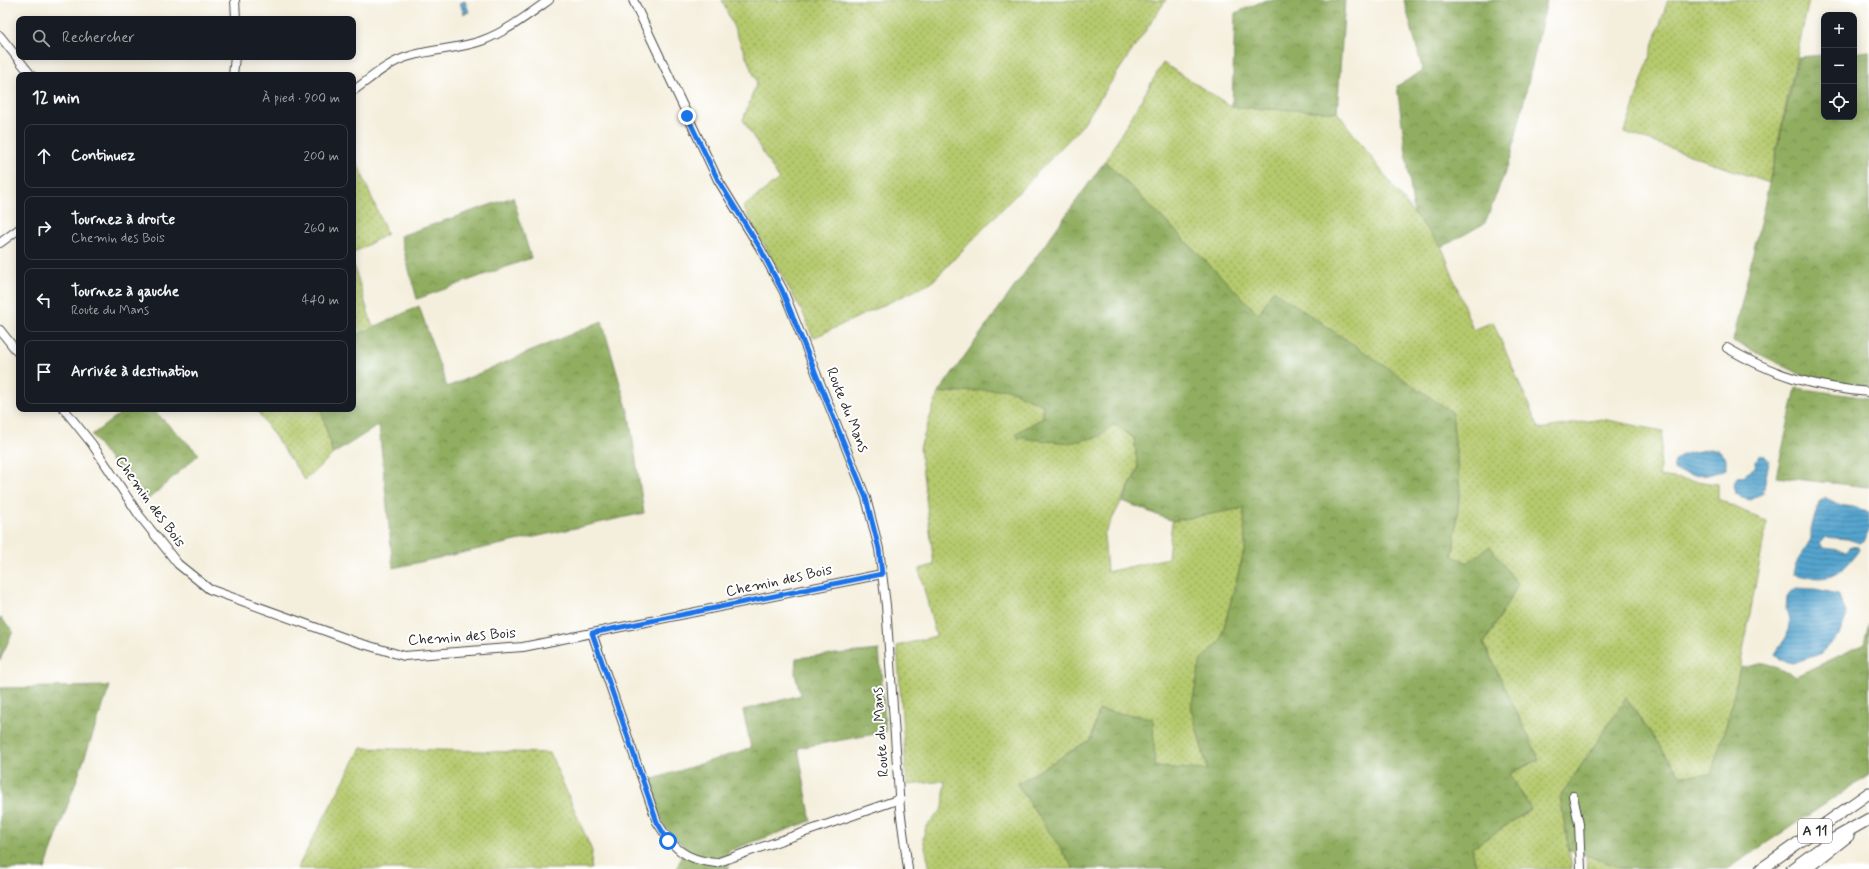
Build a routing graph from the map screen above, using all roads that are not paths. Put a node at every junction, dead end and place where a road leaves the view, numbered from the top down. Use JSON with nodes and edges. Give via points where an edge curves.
{"nodes":[{"id":1,"x":235,"y":0,"type":"edge"},
{"id":2,"x":549,"y":0,"type":"edge"},
{"id":3,"x":633,"y":0,"type":"edge"},
{"id":4,"x":236,"y":16,"type":"edge"},
{"id":5,"x":0,"y":36,"type":"edge"},
{"id":6,"x":16,"y":56,"type":"edge"},
{"id":7,"x":19,"y":60,"type":"edge"},
{"id":8,"x":235,"y":60,"type":"edge"},
{"id":9,"x":29,"y":72,"type":"edge"},
{"id":10,"x":233,"y":72,"type":"edge"},
{"id":11,"x":356,"y":89,"type":"edge"},
{"id":12,"x":16,"y":230,"type":"edge"},
{"id":13,"x":0,"y":243,"type":"edge"},
{"id":14,"x":0,"y":330,"type":"edge"},
{"id":15,"x":1727,"y":348,"type":"dead end"},
{"id":16,"x":16,"y":350,"type":"edge"},
{"id":17,"x":1869,"y":392,"type":"edge"},
{"id":18,"x":66,"y":412,"type":"edge"},
{"id":19,"x":882,"y":574,"type":"junction"},
{"id":20,"x":592,"y":633,"type":"junction"},
{"id":21,"x":1869,"y":793,"type":"edge"},
{"id":22,"x":1574,"y":796,"type":"dead end"},
{"id":23,"x":900,"y":799,"type":"junction"},
{"id":24,"x":1865,"y":822,"type":"edge"},
{"id":25,"x":908,"y":869,"type":"edge"},
{"id":26,"x":1582,"y":869,"type":"edge"},
{"id":27,"x":1761,"y":869,"type":"edge"},
{"id":28,"x":1792,"y":869,"type":"edge"},
{"id":29,"x":1806,"y":869,"type":"edge"}],
"edges":[{"from":1,"to":4,"type":"street"},
{"from":2,"to":11,"type":"street","via":[[498,34],[464,46],[399,60]]},
{"from":3,"to":19,"type":"street","name":"Route du Mans","via":[[718,180],[760,248],[782,290],[864,492]]},
{"from":5,"to":6,"type":"street"},
{"from":7,"to":9,"type":"street"},
{"from":8,"to":10,"type":"street"},
{"from":12,"to":13,"type":"street"},
{"from":14,"to":16,"type":"street"},
{"from":15,"to":17,"type":"street","via":[[1776,373],[1798,381]]},
{"from":18,"to":20,"type":"street","name":"Chemin des Bois","via":[[92,444],[139,515],[178,564],[209,589],[356,642],[404,656],[523,647]]},
{"from":19,"to":20,"type":"street","name":"Chemin des Bois"},
{"from":19,"to":23,"type":"street","name":"Route du Mans"},
{"from":20,"to":23,"type":"street","via":[[657,822],[668,841],[682,854],[699,861],[716,863]]},
{"from":21,"to":27,"type":"highway","number":"A 11"},
{"from":22,"to":26,"type":"street"},
{"from":23,"to":25,"type":"street","name":"Route du Mans"},
{"from":24,"to":28,"type":"highway","number":"A 11","via":[[1832,840]]},
{"from":24,"to":29,"type":"highway"}]}
